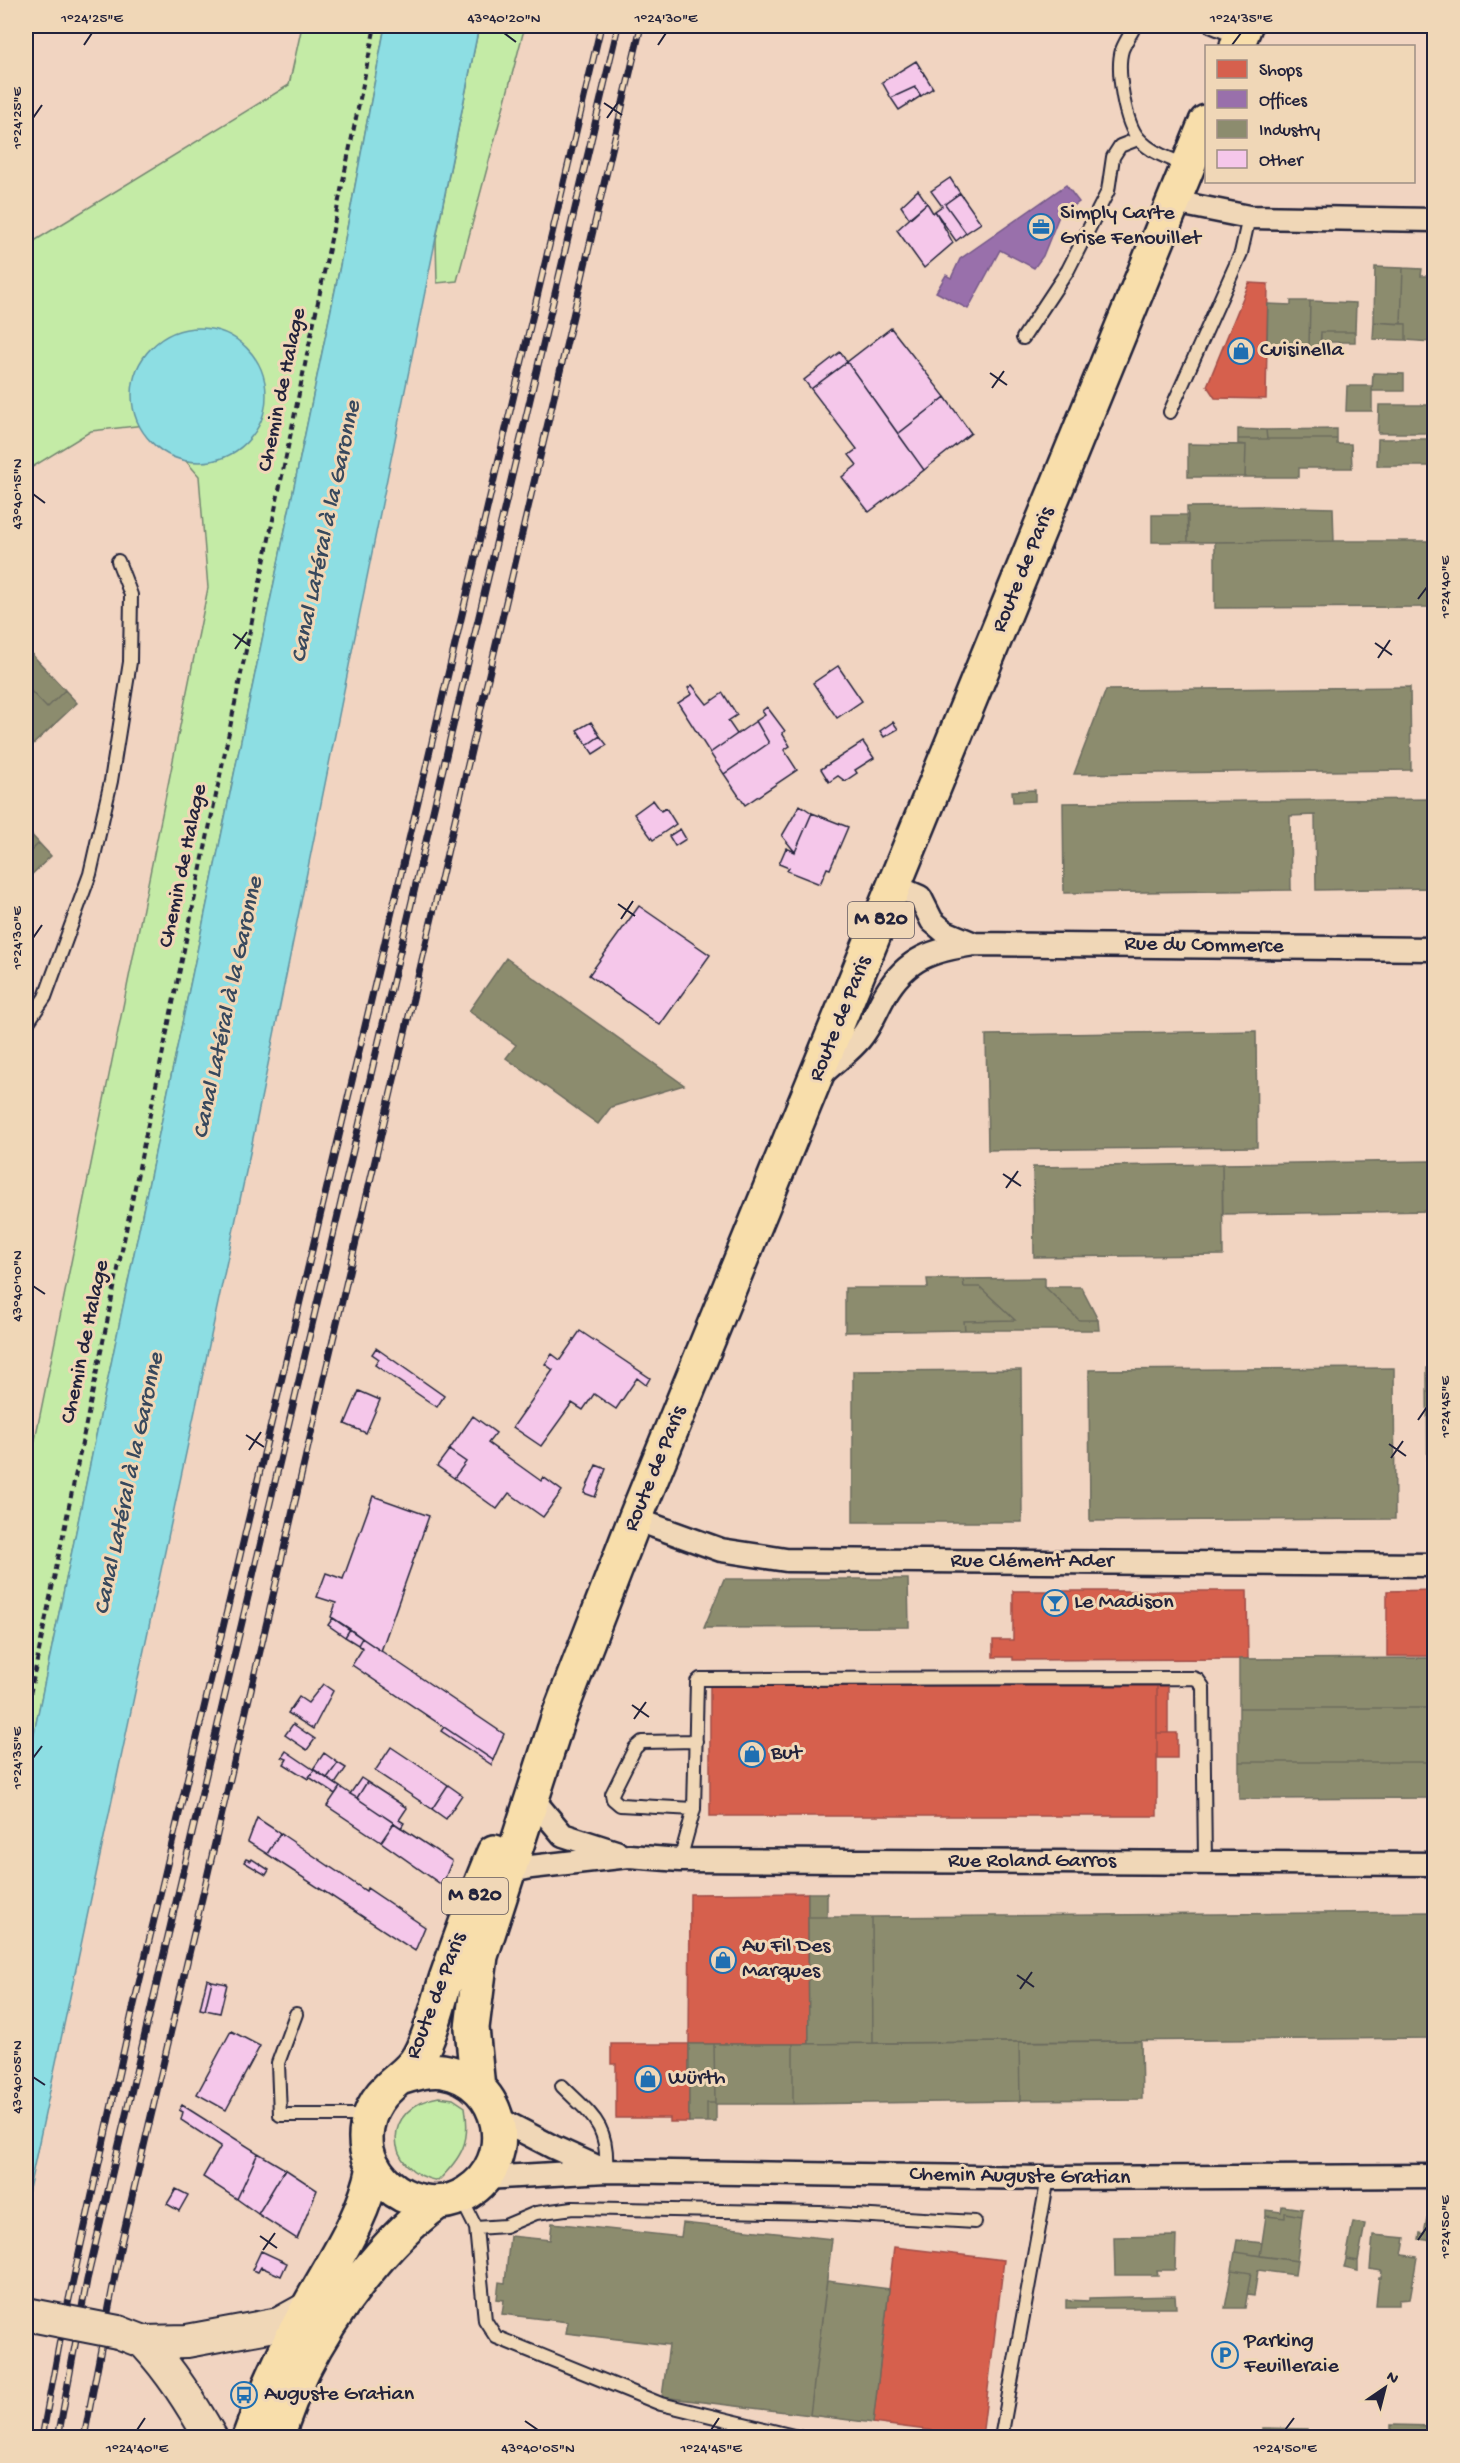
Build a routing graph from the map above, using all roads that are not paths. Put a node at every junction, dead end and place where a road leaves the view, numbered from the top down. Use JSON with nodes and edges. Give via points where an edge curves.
{"nodes":[{"id":1,"x":1135,"y":26,"type":"edge"},
{"id":2,"x":1210,"y":26,"type":"edge"},
{"id":3,"x":1241,"y":37,"type":"edge"},
{"id":4,"x":1205,"y":125,"type":"edge"},
{"id":5,"x":1138,"y":139,"type":"junction"},
{"id":6,"x":1189,"y":166,"type":"junction"},
{"id":7,"x":1174,"y":202,"type":"junction"},
{"id":8,"x":1249,"y":217,"type":"junction"},
{"id":9,"x":1434,"y":220,"type":"edge"},
{"id":10,"x":1023,"y":338,"type":"dead end"},
{"id":11,"x":1170,"y":412,"type":"dead end"},
{"id":12,"x":118,"y":561,"type":"dead end"},
{"id":13,"x":895,"y":886,"type":"junction"},
{"id":14,"x":974,"y":944,"type":"junction"},
{"id":15,"x":1434,"y":949,"type":"edge"},
{"id":16,"x":26,"y":1025,"type":"edge"},
{"id":17,"x":816,"y":1079,"type":"junction"},
{"id":18,"x":635,"y":1519,"type":"junction"},
{"id":19,"x":1434,"y":1565,"type":"edge"},
{"id":20,"x":558,"y":1718,"type":"junction"},
{"id":21,"x":696,"y":1741,"type":"junction"},
{"id":22,"x":532,"y":1798,"type":"junction"},
{"id":23,"x":694,"y":1809,"type":"junction"},
{"id":24,"x":629,"y":1856,"type":"junction"},
{"id":25,"x":680,"y":1860,"type":"junction"},
{"id":26,"x":1205,"y":1863,"type":"junction"},
{"id":27,"x":1434,"y":1864,"type":"edge"},
{"id":28,"x":507,"y":1872,"type":"junction"},
{"id":29,"x":296,"y":2014,"type":"dead end"},
{"id":30,"x":403,"y":2077,"type":"junction"},
{"id":31,"x":561,"y":2086,"type":"dead end"},
{"id":32,"x":478,"y":2088,"type":"junction"},
{"id":33,"x":370,"y":2115,"type":"junction"},
{"id":34,"x":497,"y":2118,"type":"junction"},
{"id":35,"x":374,"y":2168,"type":"junction"},
{"id":36,"x":606,"y":2171,"type":"junction"},
{"id":37,"x":1434,"y":2176,"type":"edge"},
{"id":38,"x":1048,"y":2178,"type":"junction"},
{"id":39,"x":461,"y":2193,"type":"junction"},
{"id":40,"x":975,"y":2222,"type":"dead end"},
{"id":41,"x":476,"y":2228,"type":"junction"},
{"id":42,"x":308,"y":2308,"type":"junction"},
{"id":43,"x":26,"y":2314,"type":"edge"},
{"id":44,"x":131,"y":2337,"type":"junction"},
{"id":45,"x":210,"y":2438,"type":"edge"},
{"id":46,"x":249,"y":2438,"type":"edge"},
{"id":47,"x":276,"y":2438,"type":"edge"},
{"id":48,"x":802,"y":2438,"type":"edge"},
{"id":49,"x":1001,"y":2438,"type":"edge"}],
"edges":[{"from":1,"to":5,"type":"lane","via":[[1122,50],[1119,76]]},
{"from":2,"to":3,"type":"lane"},
{"from":4,"to":6,"type":"main road","name":"Route de Paris","number":"M 820"},
{"from":5,"to":6,"type":"lane","via":[[1154,152]]},
{"from":5,"to":10,"type":"lane","via":[[1120,146],[1113,157],[1108,191],[1068,270]]},
{"from":6,"to":7,"type":"main road","name":"Route de Paris","number":"M 820"},
{"from":7,"to":8,"type":"street"},
{"from":7,"to":13,"type":"main road","name":"Route de Paris","number":"M 820"},
{"from":8,"to":9,"type":"street"},
{"from":8,"to":11,"type":"lane","via":[[1241,253]]},
{"from":12,"to":16,"type":"lane","via":[[131,596],[130,662],[111,780],[90,874],[45,997]]},
{"from":13,"to":14,"type":"street","name":"Rue du Commerce","via":[[920,897],[932,921],[945,932]]},
{"from":13,"to":17,"type":"main road","name":"Route de Paris","number":"M 820"},
{"from":14,"to":15,"type":"street","name":"Rue du Commerce"},
{"from":14,"to":17,"type":"street","name":"Rue du Commerce","via":[[940,949],[922,956],[906,969],[886,992],[864,1034]]},
{"from":17,"to":18,"type":"main road","name":"Route de Paris","number":"M 820"},
{"from":18,"to":19,"type":"street","name":"Rue Clément Ader","via":[[721,1550],[786,1560]]},
{"from":18,"to":20,"type":"main road","name":"Route de Paris","number":"M 820"},
{"from":20,"to":22,"type":"main road","name":"Route de Paris","number":"M 820"},
{"from":20,"to":30,"type":"main road","name":"Route de Paris","number":"M 820","via":[[515,1800],[481,1882],[419,2056]]},
{"from":21,"to":23,"type":"lane"},
{"from":21,"to":23,"type":"lane","via":[[642,1742],[635,1748],[612,1794],[620,1805]]},
{"from":21,"to":26,"type":"lane","via":[[700,1679],[1193,1678],[1203,1687]]},
{"from":22,"to":24,"type":"street","name":"Rue Roland Garros","via":[[563,1835]]},
{"from":22,"to":28,"type":"main road","name":"Route de Paris","number":"M 820"},
{"from":23,"to":25,"type":"lane"},
{"from":24,"to":25,"type":"street","name":"Rue Roland Garros"},
{"from":24,"to":28,"type":"street","name":"Rue Roland Garros"},
{"from":25,"to":26,"type":"street","name":"Rue Roland Garros"},
{"from":26,"to":27,"type":"street","name":"Rue Roland Garros"},
{"from":28,"to":32,"type":"main road","name":"Route de Paris","number":"M 820","via":[[482,1956],[472,2028]]},
{"from":29,"to":33,"type":"lane","via":[[278,2063],[280,2115]]},
{"from":30,"to":32,"type":"main road","name":"Route de Paris","number":"M 820","via":[[422,2071],[442,2071],[462,2076]]},
{"from":30,"to":33,"type":"main road","name":"Route de Paris","number":"M 820","via":[[388,2087]]},
{"from":31,"to":36,"type":"lane","via":[[598,2121],[607,2151]]},
{"from":32,"to":34,"type":"main road","name":"Route de Paris","number":"M 820"},
{"from":33,"to":35,"type":"main road","name":"Route de Paris","number":"M 820","via":[[367,2151]]},
{"from":34,"to":36,"type":"street","name":"Chemin Auguste Gratian"},
{"from":34,"to":39,"type":"main road","name":"Route de Paris","number":"M 820","via":[[496,2160]]},
{"from":35,"to":39,"type":"main road","name":"Route de Paris","number":"M 820","via":[[385,2183],[418,2201]]},
{"from":35,"to":42,"type":"main road","name":"Route de Paris","number":"M 820","via":[[357,2221]]},
{"from":36,"to":38,"type":"street","name":"Chemin Auguste Gratian"},
{"from":36,"to":39,"type":"street","name":"Chemin Auguste Gratian"},
{"from":37,"to":38,"type":"street","name":"Chemin Auguste Gratian"},
{"from":38,"to":49,"type":"lane"},
{"from":39,"to":41,"type":"lane"},
{"from":39,"to":47,"type":"main road","name":"Route de Paris","number":"M 820","via":[[413,2220],[348,2298],[303,2371]]},
{"from":40,"to":41,"type":"lane","via":[[820,2213],[573,2208],[536,2213],[505,2226]]},
{"from":41,"to":48,"type":"lane","via":[[485,2320],[496,2337],[661,2404]]},
{"from":42,"to":44,"type":"main road","via":[[279,2324],[187,2340]]},
{"from":42,"to":46,"type":"main road","name":"Route de Paris","number":"M 820","via":[[264,2394]]},
{"from":43,"to":44,"type":"main road","bridge":true},
{"from":44,"to":45,"type":"main road","via":[[171,2372]]}]}
